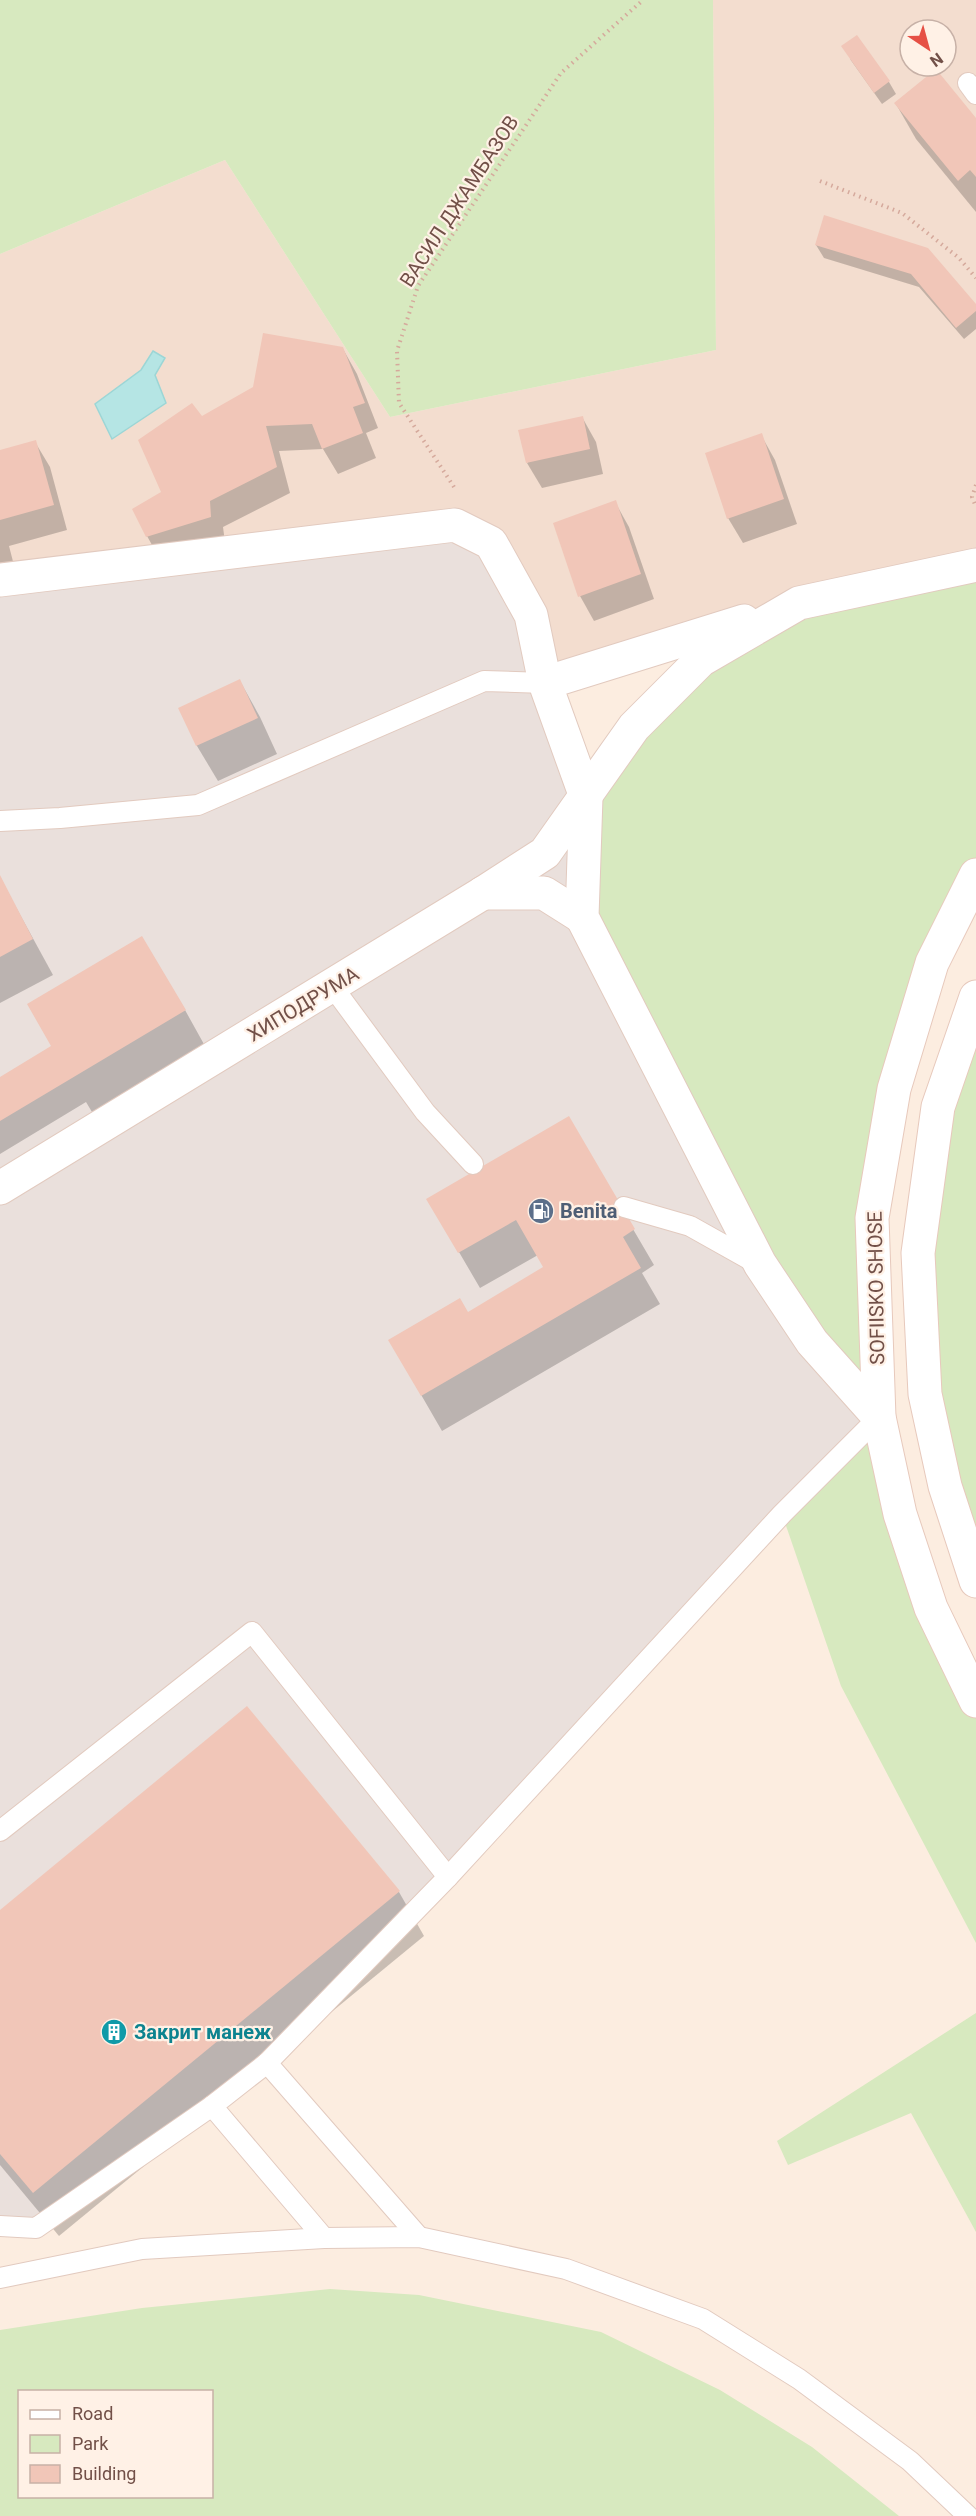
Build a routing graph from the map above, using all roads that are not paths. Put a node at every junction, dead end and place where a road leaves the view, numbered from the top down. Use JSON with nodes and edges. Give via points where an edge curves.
{"nodes":[{"id":1,"x":976,"y":566,"type":"edge"},
{"id":2,"x":0,"y":579,"type":"edge"},
{"id":3,"x":800,"y":603,"type":"junction"},
{"id":4,"x":545,"y":683,"type":"junction"},
{"id":5,"x":586,"y":797,"type":"junction"},
{"id":6,"x":0,"y":821,"type":"edge"},
{"id":7,"x":976,"y":875,"type":"edge"},
{"id":8,"x":483,"y":893,"type":"junction"},
{"id":9,"x":582,"y":917,"type":"junction"},
{"id":10,"x":332,"y":986,"type":"junction"},
{"id":11,"x":976,"y":997,"type":"edge"},
{"id":12,"x":473,"y":1164,"type":"dead end"},
{"id":13,"x":0,"y":1188,"type":"edge"},
{"id":14,"x":624,"y":1207,"type":"dead end"},
{"id":15,"x":759,"y":1264,"type":"junction"},
{"id":16,"x":879,"y":1417,"type":"junction"},
{"id":17,"x":976,"y":1581,"type":"edge"},
{"id":18,"x":976,"y":1701,"type":"edge"},
{"id":19,"x":0,"y":1831,"type":"edge"},
{"id":20,"x":448,"y":1877,"type":"junction"},
{"id":21,"x":267,"y":2063,"type":"junction"},
{"id":22,"x":212,"y":2106,"type":"junction"},
{"id":23,"x":0,"y":2226,"type":"edge"},
{"id":24,"x":419,"y":2237,"type":"junction"},
{"id":25,"x":324,"y":2238,"type":"junction"},
{"id":26,"x":0,"y":2278,"type":"edge"},
{"id":27,"x":968,"y":2516,"type":"edge"}],
"edges":[{"from":1,"to":3,"type":"street"},
{"from":2,"to":4,"type":"street","via":[[455,525],[491,543],[531,615]]},
{"from":3,"to":4,"type":"street"},
{"from":3,"to":5,"type":"street","name":"ХИПОДРУМА","via":[[701,660],[634,727]]},
{"from":4,"to":5,"type":"street"},
{"from":4,"to":6,"type":"lane","via":[[484,681],[198,805]]},
{"from":5,"to":8,"type":"street","name":"ХИПОДРУМА","via":[[545,853]]},
{"from":5,"to":9,"type":"street"},
{"from":7,"to":16,"type":"street","name":"SOFIISKO SHOSE","via":[[932,963],[894,1089],[872,1218]]},
{"from":8,"to":9,"type":"street","via":[[544,893]]},
{"from":8,"to":10,"type":"street","name":"ХИПОДРУМА"},
{"from":9,"to":15,"type":"street"},
{"from":10,"to":12,"type":"lane","via":[[426,1112]]},
{"from":10,"to":13,"type":"street","name":"ХИПОДРУМА"},
{"from":11,"to":17,"type":"street","via":[[938,1107],[918,1253],[925,1394],[945,1486]]},
{"from":14,"to":15,"type":"lane","via":[[690,1226]]},
{"from":15,"to":16,"type":"street","via":[[812,1342]]},
{"from":16,"to":18,"type":"street","name":"SOFIISKO SHOSE","via":[[900,1514],[931,1608]]},
{"from":16,"to":20,"type":"lane","via":[[782,1514]]},
{"from":19,"to":20,"type":"lane","via":[[252,1632]]},
{"from":20,"to":21,"type":"lane"},
{"from":21,"to":22,"type":"lane"},
{"from":21,"to":24,"type":"lane"},
{"from":22,"to":23,"type":"lane","via":[[36,2228]]},
{"from":22,"to":25,"type":"lane"},
{"from":24,"to":25,"type":"lane"},
{"from":24,"to":27,"type":"lane","via":[[566,2269],[703,2319],[799,2379],[910,2461]]},
{"from":25,"to":26,"type":"lane","via":[[142,2250]]}]}
